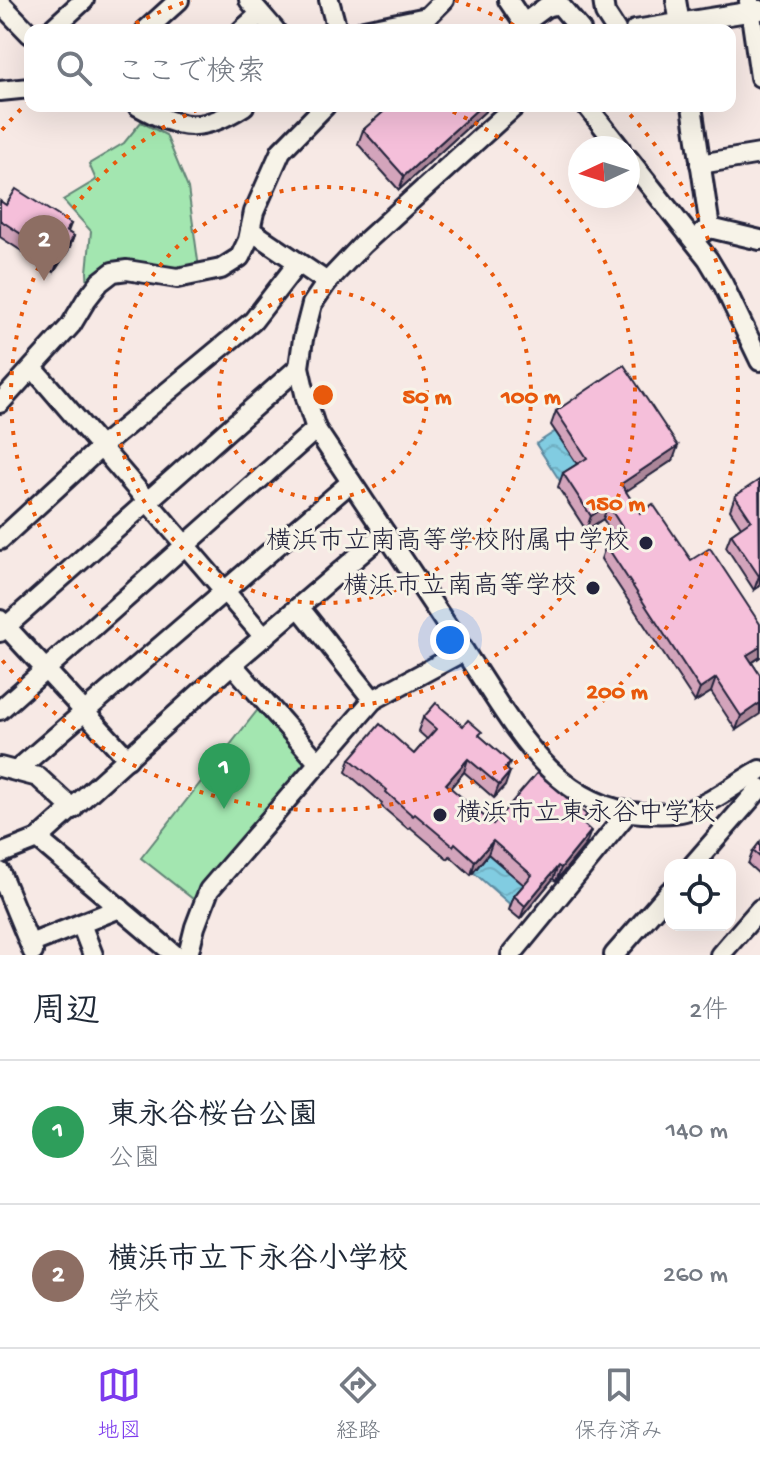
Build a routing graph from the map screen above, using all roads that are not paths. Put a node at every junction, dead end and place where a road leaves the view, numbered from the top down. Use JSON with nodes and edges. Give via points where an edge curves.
{"nodes":[{"id":1,"x":84,"y":0,"type":"edge"},
{"id":2,"x":179,"y":0,"type":"edge"},
{"id":3,"x":329,"y":0,"type":"edge"},
{"id":4,"x":444,"y":0,"type":"edge"},
{"id":5,"x":508,"y":0,"type":"edge"},
{"id":6,"x":603,"y":0,"type":"edge"},
{"id":7,"x":676,"y":0,"type":"edge"},
{"id":8,"x":0,"y":3,"type":"edge"},
{"id":9,"x":255,"y":7,"type":"edge"},
{"id":10,"x":753,"y":7,"type":"edge"},
{"id":11,"x":58,"y":24,"type":"edge"},
{"id":12,"x":153,"y":24,"type":"edge"},
{"id":13,"x":270,"y":24,"type":"edge"},
{"id":14,"x":335,"y":24,"type":"edge"},
{"id":15,"x":431,"y":24,"type":"edge"},
{"id":16,"x":524,"y":24,"type":"edge"},
{"id":17,"x":529,"y":24,"type":"edge"},
{"id":18,"x":576,"y":24,"type":"edge"},
{"id":19,"x":612,"y":24,"type":"edge"},
{"id":20,"x":681,"y":24,"type":"edge"},
{"id":21,"x":689,"y":24,"type":"edge"},
{"id":22,"x":24,"y":28,"type":"edge"},
{"id":23,"x":760,"y":77,"type":"edge"},
{"id":24,"x":24,"y":89,"type":"edge"},
{"id":25,"x":0,"y":91,"type":"edge"},
{"id":26,"x":154,"y":112,"type":"edge"},
{"id":27,"x":234,"y":112,"type":"edge"},
{"id":28,"x":319,"y":112,"type":"edge"},
{"id":29,"x":506,"y":112,"type":"edge"},
{"id":30,"x":592,"y":112,"type":"edge"},
{"id":31,"x":693,"y":112,"type":"edge"},
{"id":32,"x":611,"y":136,"type":"edge"},
{"id":33,"x":760,"y":154,"type":"edge"},
{"id":34,"x":700,"y":164,"type":"junction"},
{"id":35,"x":640,"y":173,"type":"edge"},
{"id":36,"x":710,"y":228,"type":"junction"},
{"id":37,"x":250,"y":230,"type":"junction"},
{"id":38,"x":693,"y":239,"type":"junction"},
{"id":39,"x":760,"y":240,"type":"edge"},
{"id":40,"x":298,"y":263,"type":"junction"},
{"id":41,"x":327,"y":282,"type":"junction"},
{"id":42,"x":760,"y":361,"type":"edge"},
{"id":43,"x":299,"y":367,"type":"junction"},
{"id":44,"x":33,"y":368,"type":"junction"},
{"id":45,"x":0,"y":403,"type":"edge"},
{"id":46,"x":316,"y":429,"type":"junction"},
{"id":47,"x":101,"y":447,"type":"junction"},
{"id":48,"x":351,"y":482,"type":"junction"},
{"id":49,"x":148,"y":501,"type":"junction"},
{"id":50,"x":385,"y":533,"type":"junction"},
{"id":51,"x":0,"y":540,"type":"edge"},
{"id":52,"x":186,"y":545,"type":"junction"},
{"id":53,"x":225,"y":591,"type":"junction"},
{"id":54,"x":299,"y":607,"type":"junction"},
{"id":55,"x":2,"y":626,"type":"edge"},
{"id":56,"x":264,"y":637,"type":"junction"},
{"id":57,"x":464,"y":651,"type":"junction"},
{"id":58,"x":232,"y":664,"type":"junction"},
{"id":59,"x":45,"y":669,"type":"junction"},
{"id":60,"x":373,"y":700,"type":"junction"},
{"id":61,"x":0,"y":710,"type":"edge"},
{"id":62,"x":85,"y":712,"type":"junction"},
{"id":63,"x":128,"y":759,"type":"junction"},
{"id":64,"x":318,"y":762,"type":"junction"},
{"id":65,"x":9,"y":769,"type":"edge"},
{"id":66,"x":760,"y":770,"type":"edge"},
{"id":67,"x":760,"y":788,"type":"edge"},
{"id":68,"x":73,"y":809,"type":"junction"},
{"id":69,"x":629,"y":811,"type":"junction"},
{"id":70,"x":38,"y":839,"type":"junction"},
{"id":71,"x":0,"y":854,"type":"edge"},
{"id":72,"x":698,"y":859,"type":"edge"},
{"id":73,"x":0,"y":872,"type":"edge"},
{"id":74,"x":664,"y":899,"type":"edge"},
{"id":75,"x":120,"y":908,"type":"junction"},
{"id":76,"x":760,"y":909,"type":"edge"},
{"id":77,"x":81,"y":924,"type":"junction"},
{"id":78,"x":32,"y":950,"type":"edge"},
{"id":79,"x":623,"y":952,"type":"edge"},
{"id":80,"x":93,"y":955,"type":"edge"},
{"id":81,"x":175,"y":955,"type":"edge"},
{"id":82,"x":188,"y":955,"type":"edge"},
{"id":83,"x":511,"y":955,"type":"edge"},
{"id":84,"x":720,"y":955,"type":"edge"}],
"edges":[{"from":1,"to":11,"type":"street"},
{"from":2,"to":12,"type":"street"},
{"from":3,"to":14,"type":"street"},
{"from":4,"to":15,"type":"street"},
{"from":5,"to":16,"type":"street"},
{"from":6,"to":19,"type":"street"},
{"from":7,"to":20,"type":"street"},
{"from":8,"to":22,"type":"street"},
{"from":9,"to":13,"type":"street"},
{"from":10,"to":21,"type":"street"},
{"from":10,"to":23,"type":"street"},
{"from":17,"to":18,"type":"street","via":[[546,7],[559,4]]},
{"from":24,"to":25,"type":"street"},
{"from":26,"to":27,"type":"street","via":[[190,126]]},
{"from":28,"to":37,"type":"street","via":[[281,151]]},
{"from":29,"to":41,"type":"street"},
{"from":30,"to":32,"type":"street"},
{"from":31,"to":34,"type":"street"},
{"from":33,"to":34,"type":"street"},
{"from":34,"to":36,"type":"street"},
{"from":35,"to":38,"type":"street"},
{"from":36,"to":38,"type":"street"},
{"from":36,"to":39,"type":"street"},
{"from":37,"to":40,"type":"street"},
{"from":37,"to":44,"type":"street","via":[[240,257],[221,269],[177,278],[113,272]]},
{"from":38,"to":42,"type":"street","via":[[723,284]]},
{"from":40,"to":41,"type":"street"},
{"from":40,"to":47,"type":"street","via":[[253,321]]},
{"from":41,"to":43,"type":"street","via":[[312,304]]},
{"from":43,"to":46,"type":"street"},
{"from":43,"to":49,"type":"street"},
{"from":44,"to":45,"type":"street"},
{"from":44,"to":47,"type":"street"},
{"from":46,"to":48,"type":"street"},
{"from":46,"to":52,"type":"street"},
{"from":47,"to":49,"type":"street"},
{"from":47,"to":51,"type":"street"},
{"from":48,"to":50,"type":"street"},
{"from":48,"to":53,"type":"street"},
{"from":49,"to":52,"type":"street"},
{"from":49,"to":55,"type":"street"},
{"from":50,"to":54,"type":"street"},
{"from":50,"to":57,"type":"street"},
{"from":52,"to":53,"type":"street"},
{"from":52,"to":59,"type":"street"},
{"from":53,"to":56,"type":"street"},
{"from":53,"to":62,"type":"street"},
{"from":54,"to":56,"type":"street"},
{"from":54,"to":60,"type":"street"},
{"from":55,"to":59,"type":"street"},
{"from":56,"to":58,"type":"street"},
{"from":57,"to":60,"type":"street"},
{"from":57,"to":69,"type":"street","via":[[542,763],[595,802]]},
{"from":58,"to":63,"type":"street"},
{"from":58,"to":64,"type":"street"},
{"from":59,"to":61,"type":"street"},
{"from":59,"to":62,"type":"street"},
{"from":60,"to":64,"type":"street"},
{"from":62,"to":63,"type":"street"},
{"from":62,"to":65,"type":"street"},
{"from":63,"to":68,"type":"street"},
{"from":64,"to":82,"type":"street","via":[[209,890]]},
{"from":65,"to":68,"type":"street","via":[[38,777]]},
{"from":66,"to":69,"type":"street","via":[[686,811]]},
{"from":67,"to":72,"type":"street"},
{"from":68,"to":70,"type":"street"},
{"from":69,"to":83,"type":"street"},
{"from":70,"to":71,"type":"street"},
{"from":70,"to":75,"type":"street"},
{"from":73,"to":78,"type":"street"},
{"from":74,"to":79,"type":"street"},
{"from":75,"to":77,"type":"street"},
{"from":75,"to":81,"type":"street"},
{"from":76,"to":84,"type":"street"},
{"from":77,"to":78,"type":"street"},
{"from":77,"to":80,"type":"street"}]}
